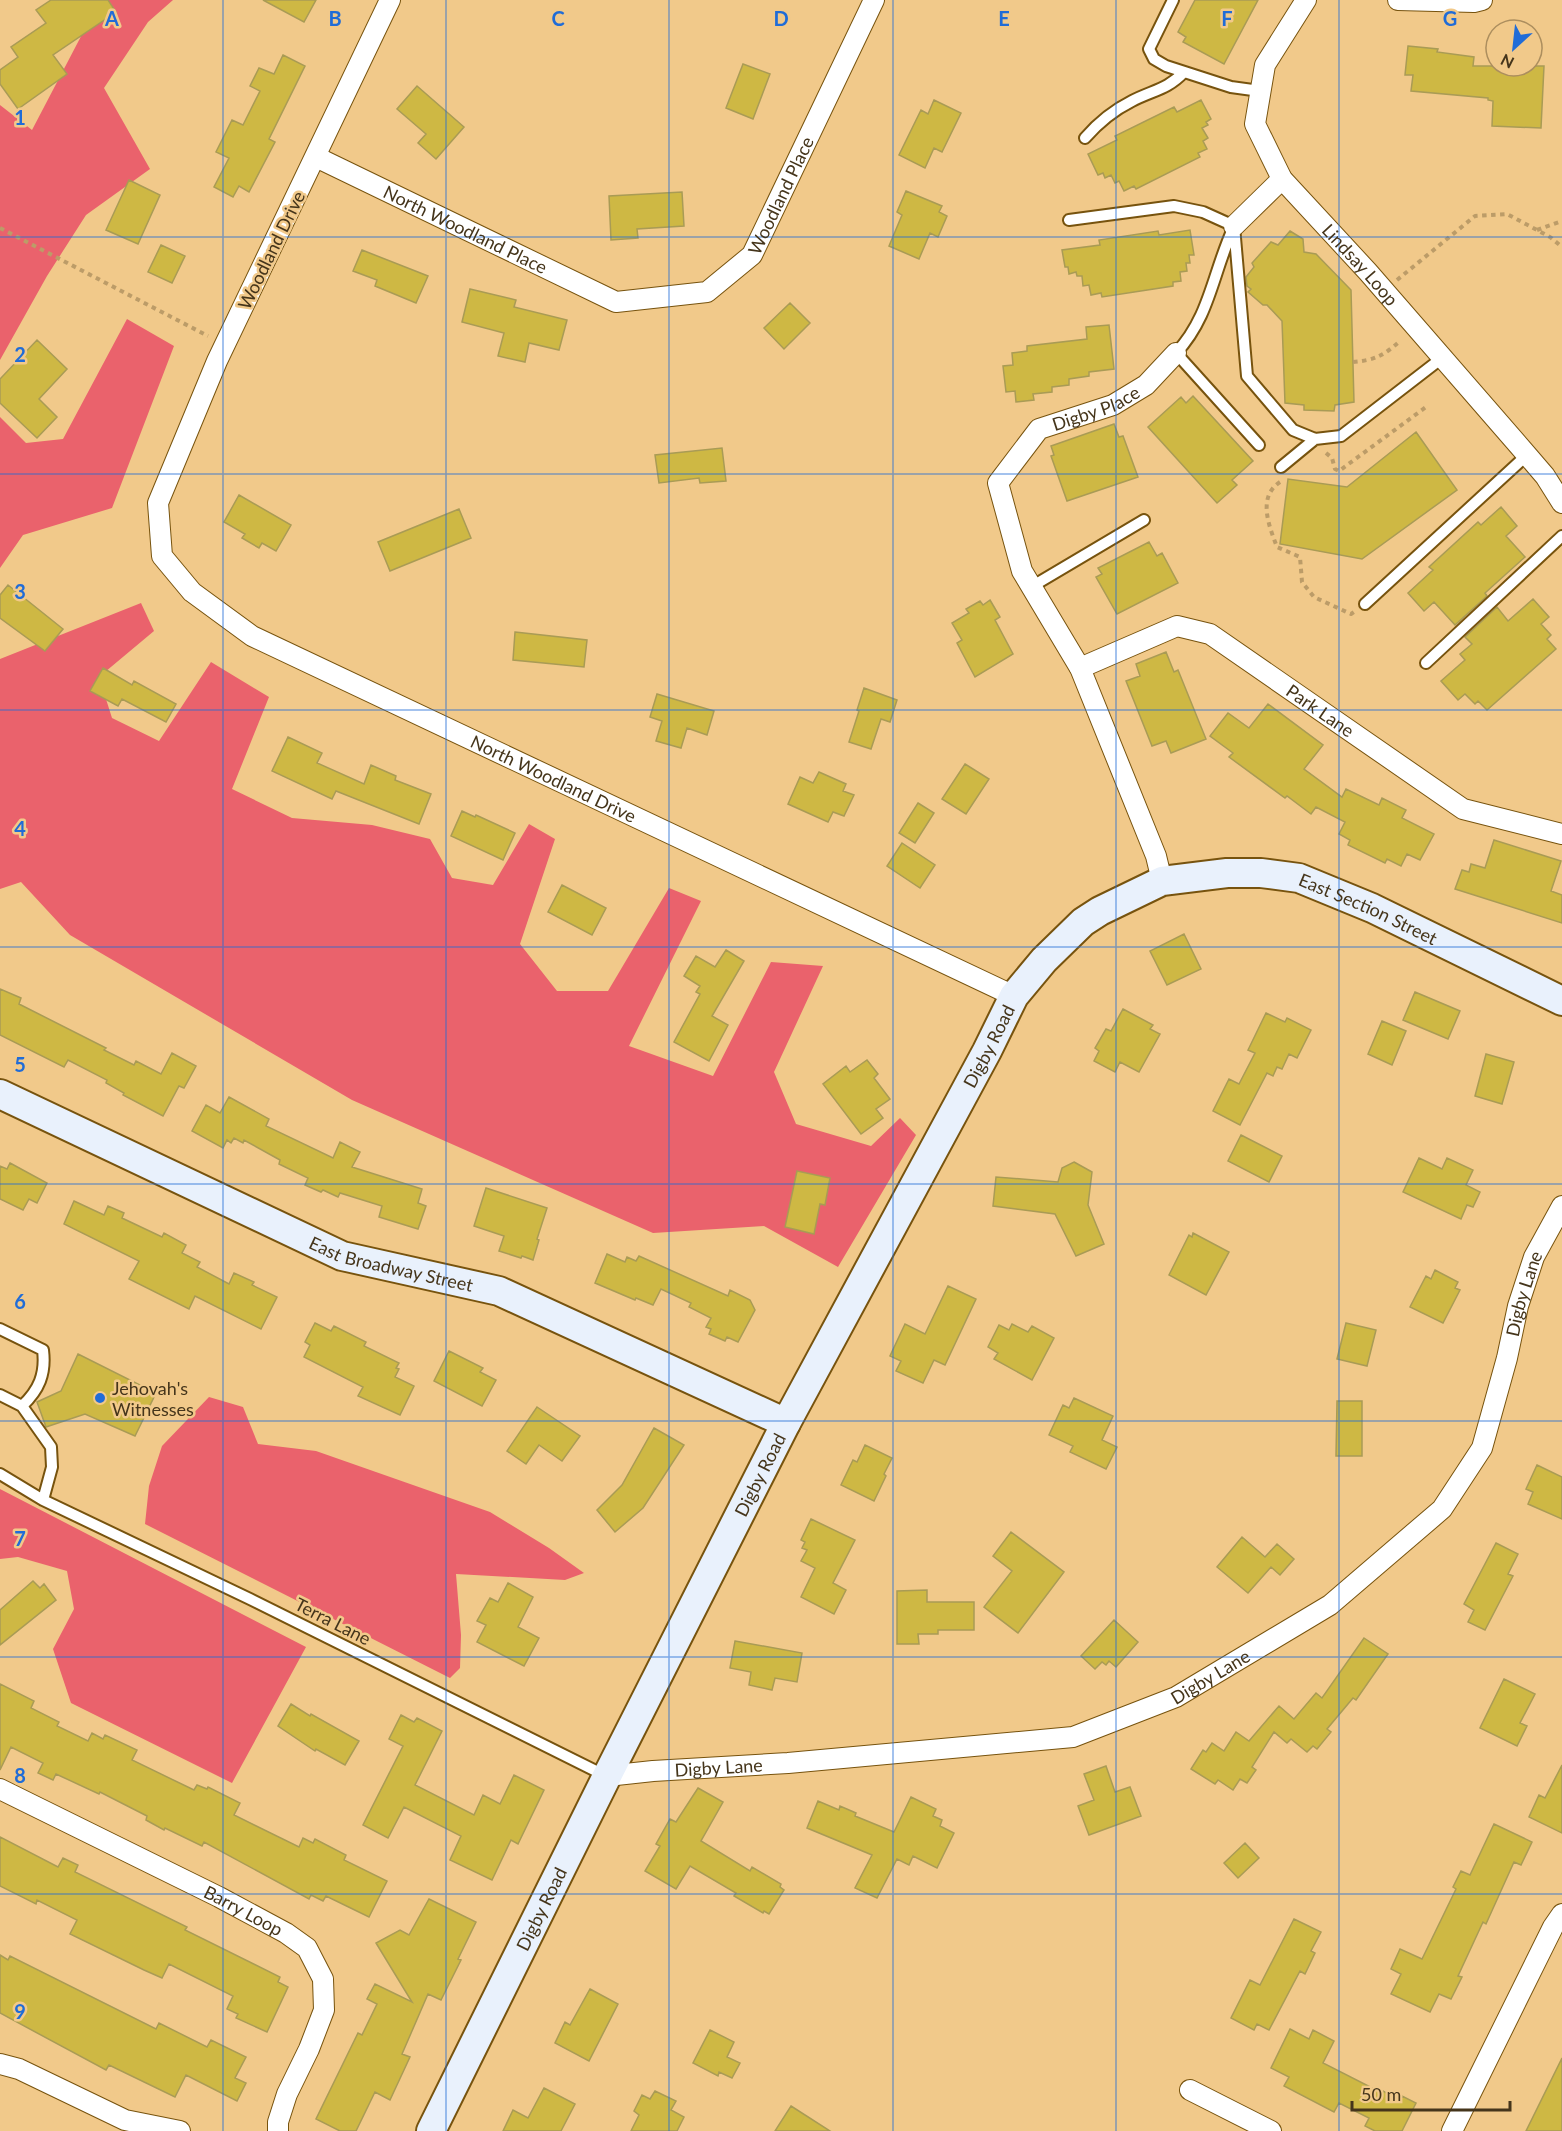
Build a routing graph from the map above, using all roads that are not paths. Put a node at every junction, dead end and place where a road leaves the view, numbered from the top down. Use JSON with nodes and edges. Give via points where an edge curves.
{"nodes":[{"id":1,"x":390,"y":0,"type":"edge"},
{"id":2,"x":874,"y":0,"type":"edge"},
{"id":3,"x":1173,"y":0,"type":"edge"},
{"id":4,"x":1306,"y":0,"type":"edge"},
{"id":5,"x":1398,"y":0,"type":"edge"},
{"id":6,"x":1482,"y":0,"type":"edge"},
{"id":7,"x":1184,"y":72,"type":"junction"},
{"id":8,"x":1260,"y":91,"type":"junction"},
{"id":9,"x":1084,"y":138,"type":"dead end"},
{"id":10,"x":316,"y":157,"type":"junction"},
{"id":11,"x":1282,"y":179,"type":"junction"},
{"id":12,"x":1069,"y":220,"type":"dead end"},
{"id":13,"x":1234,"y":226,"type":"junction"},
{"id":14,"x":616,"y":302,"type":"joint"},
{"id":15,"x":1176,"y":353,"type":"junction"},
{"id":16,"x":1442,"y":358,"type":"junction"},
{"id":17,"x":1315,"y":439,"type":"junction"},
{"id":18,"x":1259,"y":446,"type":"dead end"},
{"id":19,"x":1527,"y":455,"type":"junction"},
{"id":20,"x":1281,"y":467,"type":"dead end"},
{"id":21,"x":158,"y":503,"type":"joint"},
{"id":22,"x":1562,"y":503,"type":"edge"},
{"id":23,"x":1144,"y":520,"type":"dead end"},
{"id":24,"x":1562,"y":536,"type":"edge"},
{"id":25,"x":1031,"y":587,"type":"junction"},
{"id":26,"x":1365,"y":604,"type":"road end"},
{"id":27,"x":1426,"y":663,"type":"dead end"},
{"id":28,"x":1080,"y":668,"type":"junction"},
{"id":29,"x":1562,"y":834,"type":"edge"},
{"id":30,"x":1162,"y":881,"type":"junction"},
{"id":31,"x":1014,"y":996,"type":"junction"},
{"id":32,"x":1562,"y":1001,"type":"edge"},
{"id":33,"x":0,"y":1094,"type":"edge"},
{"id":34,"x":1562,"y":1206,"type":"edge"},
{"id":35,"x":0,"y":1329,"type":"edge"},
{"id":36,"x":0,"y":1395,"type":"edge"},
{"id":37,"x":22,"y":1406,"type":"junction"},
{"id":38,"x":786,"y":1424,"type":"junction"},
{"id":39,"x":0,"y":1474,"type":"edge"},
{"id":40,"x":43,"y":1500,"type":"junction"},
{"id":41,"x":607,"y":1776,"type":"junction"},
{"id":42,"x":0,"y":1789,"type":"edge"},
{"id":43,"x":1562,"y":1914,"type":"edge"},
{"id":44,"x":0,"y":2064,"type":"edge"},
{"id":45,"x":1190,"y":2090,"type":"dead end"},
{"id":46,"x":180,"y":2131,"type":"edge"},
{"id":47,"x":278,"y":2131,"type":"edge"},
{"id":48,"x":430,"y":2131,"type":"edge"},
{"id":49,"x":1271,"y":2131,"type":"edge"},
{"id":50,"x":1452,"y":2131,"type":"edge"}],
"edges":[{"from":1,"to":10,"type":"street","name":"Woodland Drive"},
{"from":2,"to":14,"type":"street","name":"Woodland Place","via":[[752,255],[707,292]]},
{"from":3,"to":7,"type":"lane","via":[[1149,49],[1154,59]]},
{"from":4,"to":8,"type":"street","name":"Lindsay Loop","via":[[1264,65]]},
{"from":5,"to":6,"type":"street"},
{"from":7,"to":8,"type":"lane","via":[[1231,87]]},
{"from":7,"to":9,"type":"lane","via":[[1173,84],[1131,101],[1098,122]]},
{"from":8,"to":11,"type":"street","name":"Lindsay Loop","via":[[1255,124]]},
{"from":10,"to":14,"type":"street","name":"North Woodland Place"},
{"from":10,"to":21,"type":"street","name":"Woodland Drive","via":[[224,345]]},
{"from":11,"to":13,"type":"street","name":"Digby Place"},
{"from":11,"to":16,"type":"street","name":"Lindsay Loop"},
{"from":12,"to":13,"type":"lane","via":[[1174,206],[1203,212]]},
{"from":13,"to":15,"type":"lane","name":"Digby Place","via":[[1207,303],[1190,338]]},
{"from":13,"to":17,"type":"lane","via":[[1247,376],[1293,430]]},
{"from":15,"to":18,"type":"lane"},
{"from":15,"to":25,"type":"street","name":"Digby Place","via":[[1146,385],[1113,405],[1038,429],[998,483],[1022,571]]},
{"from":16,"to":17,"type":"lane","via":[[1341,436]]},
{"from":16,"to":19,"type":"street","name":"Lindsay Loop"},
{"from":17,"to":20,"type":"lane"},
{"from":19,"to":22,"type":"street","name":"Lindsay Loop"},
{"from":19,"to":26,"type":"lane"},
{"from":21,"to":31,"type":"street","name":"North Woodland Drive","via":[[162,556],[192,592],[252,636]]},
{"from":23,"to":25,"type":"lane"},
{"from":24,"to":27,"type":"lane"},
{"from":25,"to":28,"type":"street","name":"Digby Place"},
{"from":28,"to":29,"type":"street","name":"Park Lane","via":[[1177,626],[1210,634],[1463,809]]},
{"from":28,"to":30,"type":"street","name":"Digby Place","via":[[1156,856]]},
{"from":30,"to":31,"type":"street","name":"Digby Road","via":[[1083,922]]},
{"from":30,"to":32,"type":"street","name":"East Section Street","via":[[1227,873],[1299,878],[1372,908]]},
{"from":31,"to":38,"type":"street","name":"Digby Road"},
{"from":33,"to":38,"type":"street","name":"East Broadway Street","via":[[342,1256],[499,1292]]},
{"from":34,"to":41,"type":"street","name":"Digby Lane","via":[[1534,1257],[1482,1448],[1442,1509],[1330,1605],[1176,1696],[1073,1737]]},
{"from":35,"to":37,"type":"lane","via":[[44,1350],[42,1380]]},
{"from":36,"to":37,"type":"lane"},
{"from":37,"to":40,"type":"lane","via":[[51,1447],[52,1467]]},
{"from":38,"to":41,"type":"street","name":"Digby Road"},
{"from":39,"to":40,"type":"lane","name":"Terra Lane"},
{"from":40,"to":41,"type":"lane","name":"Terra Lane"},
{"from":41,"to":48,"type":"street","name":"Digby Road"},
{"from":42,"to":47,"type":"street","name":"Barry Loop","via":[[219,1897],[307,1948],[323,1979],[324,2010],[287,2094]]},
{"from":43,"to":50,"type":"street"},
{"from":44,"to":46,"type":"street","via":[[19,2069],[125,2120]]},
{"from":45,"to":49,"type":"street"}]}
